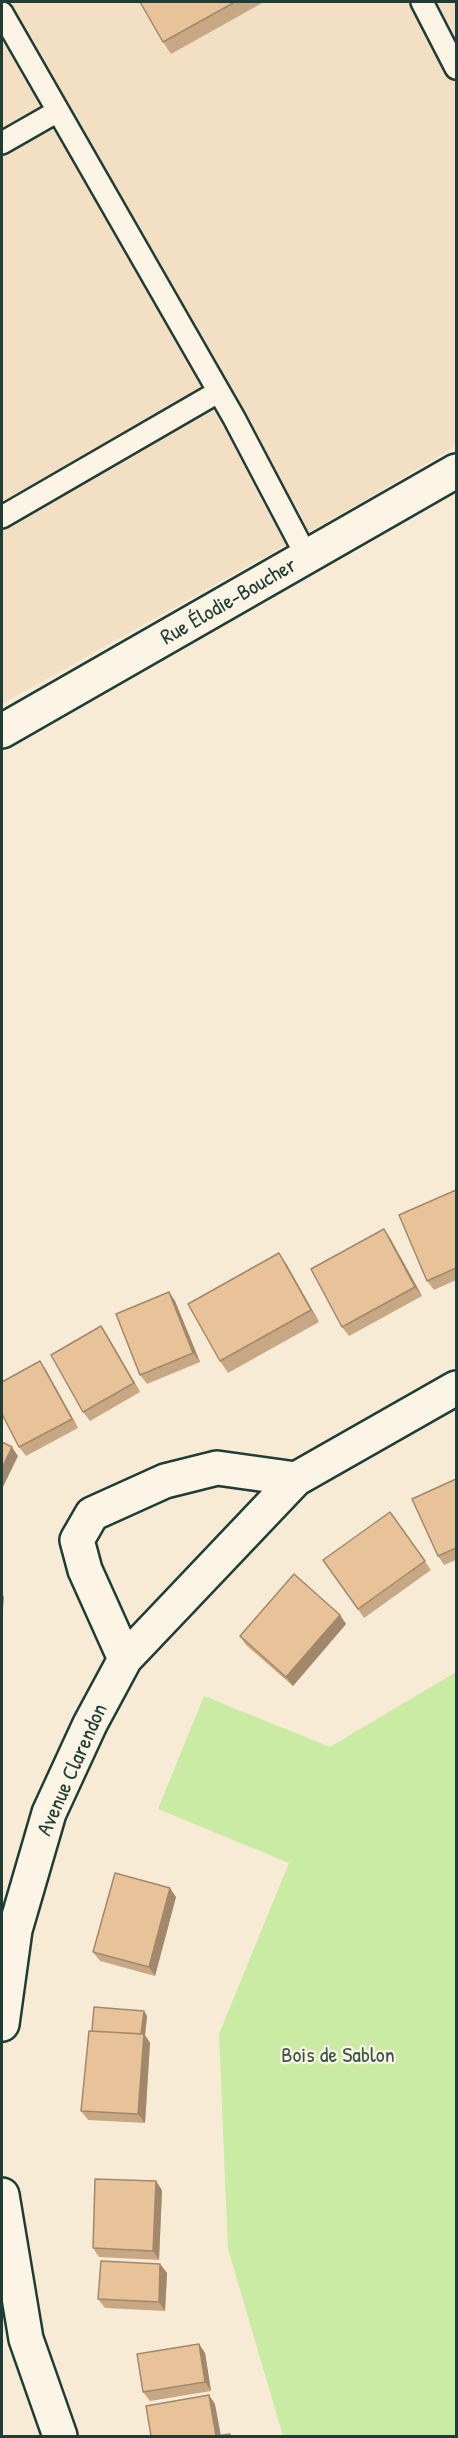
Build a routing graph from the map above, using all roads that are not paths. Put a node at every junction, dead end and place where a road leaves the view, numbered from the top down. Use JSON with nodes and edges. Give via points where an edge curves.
{"nodes":[{"id":1,"x":422,"y":2,"type":"edge"},
{"id":2,"x":2,"y":13,"type":"edge"},
{"id":3,"x":456,"y":68,"type":"edge"},
{"id":4,"x":58,"y":111,"type":"junction"},
{"id":5,"x":2,"y":143,"type":"edge"},
{"id":6,"x":218,"y":392,"type":"junction"},
{"id":7,"x":456,"y":471,"type":"edge"},
{"id":8,"x":2,"y":517,"type":"edge"},
{"id":9,"x":307,"y":557,"type":"junction"},
{"id":10,"x":2,"y":731,"type":"edge"},
{"id":11,"x":456,"y":1388,"type":"edge"},
{"id":12,"x":296,"y":1479,"type":"junction"},
{"id":13,"x":125,"y":1659,"type":"junction"},
{"id":14,"x":16,"y":1872,"type":"edge"},
{"id":15,"x":2,"y":2024,"type":"edge"},
{"id":16,"x":2,"y":2195,"type":"edge"},
{"id":17,"x":60,"y":2436,"type":"edge"}],
"edges":[{"from":1,"to":3,"type":"lane"},
{"from":2,"to":4,"type":"lane"},
{"from":4,"to":5,"type":"lane"},
{"from":4,"to":6,"type":"lane"},
{"from":6,"to":8,"type":"lane"},
{"from":6,"to":9,"type":"lane"},
{"from":7,"to":9,"type":"street","name":"Rue Élodie-Boucher"},
{"from":9,"to":10,"type":"street","name":"Rue Élodie-Boucher"},
{"from":11,"to":12,"type":"street","name":"Avenue Clarendon"},
{"from":12,"to":13,"type":"street","name":"Avenue Clarendon"},
{"from":12,"to":13,"type":"street","via":[[217,1468],[165,1481],[92,1514],[77,1540],[85,1570]]},
{"from":13,"to":14,"type":"street","name":"Avenue Clarendon"},
{"from":14,"to":15,"type":"street","name":"Avenue Clarendon","via":[[15,1930]]},
{"from":16,"to":17,"type":"street","via":[[26,2339]]}]}
